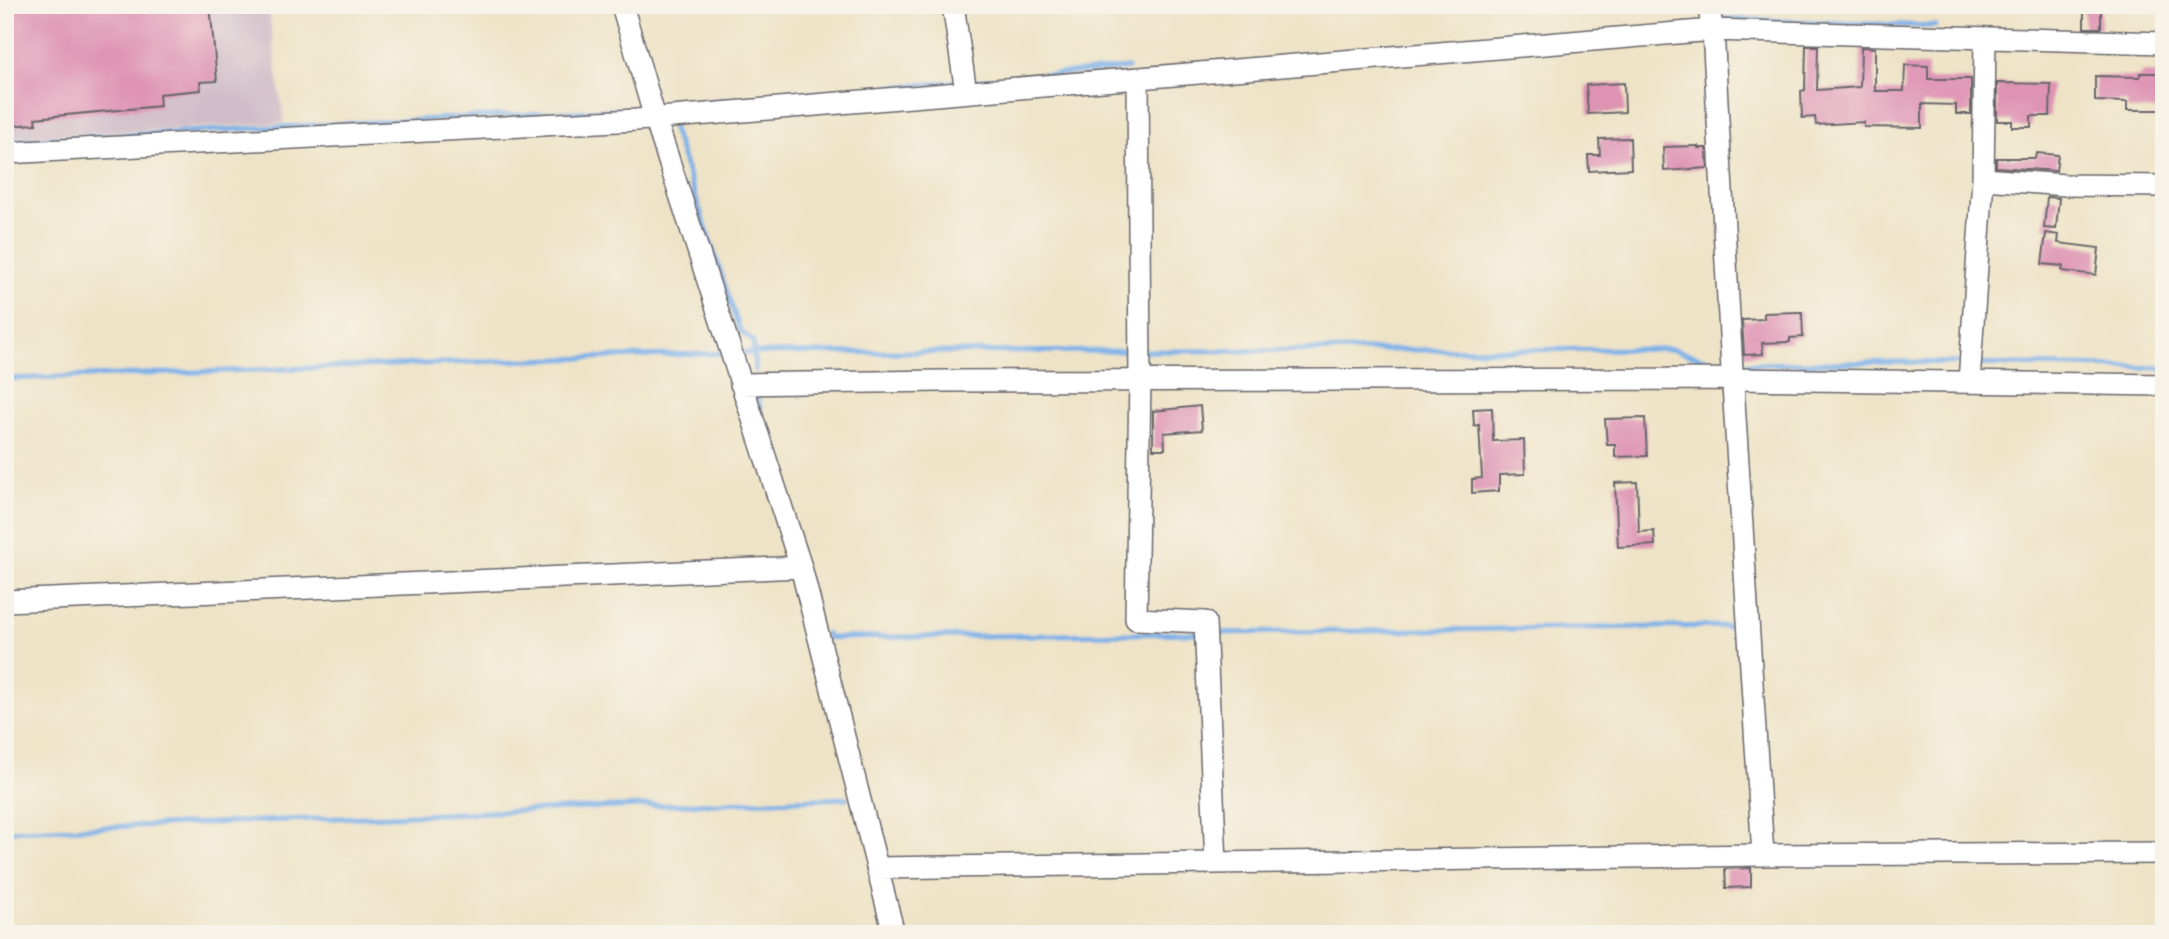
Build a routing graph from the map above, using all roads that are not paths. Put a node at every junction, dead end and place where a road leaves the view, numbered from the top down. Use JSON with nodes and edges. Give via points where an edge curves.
{"nodes":[{"id":1,"x":622,"y":5,"type":"edge"},
{"id":2,"x":953,"y":5,"type":"edge"},
{"id":3,"x":1708,"y":5,"type":"edge"},
{"id":4,"x":1713,"y":30,"type":"junction"},
{"id":5,"x":1985,"y":38,"type":"junction"},
{"id":6,"x":2164,"y":43,"type":"edge"},
{"id":7,"x":1138,"y":78,"type":"junction"},
{"id":8,"x":966,"y":92,"type":"junction"},
{"id":9,"x":655,"y":118,"type":"junction"},
{"id":10,"x":5,"y":153,"type":"edge"},
{"id":11,"x":1983,"y":179,"type":"junction"},
{"id":12,"x":2164,"y":186,"type":"edge"},
{"id":13,"x":1732,"y":368,"type":"junction"},
{"id":14,"x":1970,"y":370,"type":"junction"},
{"id":15,"x":738,"y":375,"type":"junction"},
{"id":16,"x":1140,"y":381,"type":"junction"},
{"id":17,"x":2164,"y":385,"type":"edge"},
{"id":18,"x":801,"y":567,"type":"junction"},
{"id":19,"x":5,"y":601,"type":"edge"},
{"id":20,"x":2164,"y":853,"type":"edge"},
{"id":21,"x":1763,"y":855,"type":"junction"},
{"id":22,"x":1216,"y":863,"type":"junction"},
{"id":23,"x":877,"y":868,"type":"junction"},
{"id":24,"x":894,"y":934,"type":"edge"}],
"edges":[{"from":1,"to":9,"type":"street"},
{"from":2,"to":8,"type":"street"},
{"from":3,"to":4,"type":"street"},
{"from":4,"to":5,"type":"street"},
{"from":4,"to":7,"type":"street"},
{"from":4,"to":13,"type":"street"},
{"from":5,"to":6,"type":"street"},
{"from":5,"to":11,"type":"street"},
{"from":7,"to":8,"type":"street"},
{"from":7,"to":16,"type":"street"},
{"from":8,"to":9,"type":"street"},
{"from":9,"to":10,"type":"street"},
{"from":9,"to":15,"type":"street"},
{"from":11,"to":12,"type":"street"},
{"from":11,"to":14,"type":"street"},
{"from":13,"to":14,"type":"street"},
{"from":13,"to":16,"type":"street"},
{"from":13,"to":21,"type":"street"},
{"from":14,"to":17,"type":"street"},
{"from":15,"to":16,"type":"street"},
{"from":15,"to":18,"type":"street"},
{"from":16,"to":22,"type":"street","via":[[1136,619],[1205,622]]},
{"from":18,"to":19,"type":"street"},
{"from":18,"to":23,"type":"street"},
{"from":20,"to":21,"type":"street"},
{"from":21,"to":22,"type":"street"},
{"from":22,"to":23,"type":"street"},
{"from":23,"to":24,"type":"street"}]}
